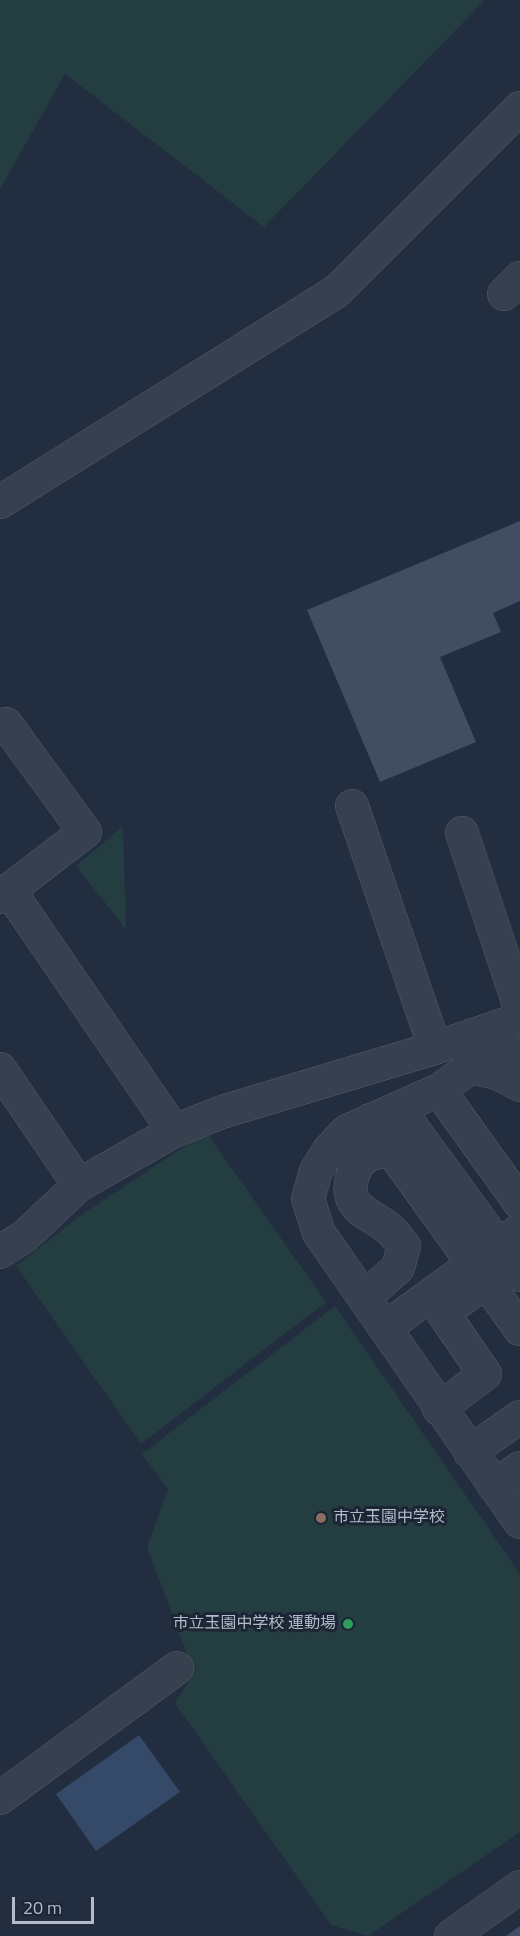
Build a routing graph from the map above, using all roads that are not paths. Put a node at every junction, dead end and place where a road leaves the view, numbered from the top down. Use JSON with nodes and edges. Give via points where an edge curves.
{"nodes":[{"id":1,"x":520,"y":108,"type":"edge"},
{"id":2,"x":0,"y":502,"type":"edge"},
{"id":3,"x":0,"y":729,"type":"edge"},
{"id":4,"x":352,"y":806,"type":"dead end"},
{"id":5,"x":462,"y":833,"type":"dead end"},
{"id":6,"x":5,"y":894,"type":"edge"},
{"id":7,"x":520,"y":1008,"type":"edge"},
{"id":8,"x":520,"y":1019,"type":"edge"},
{"id":9,"x":435,"y":1048,"type":"junction"},
{"id":10,"x":520,"y":1054,"type":"edge"},
{"id":11,"x":471,"y":1067,"type":"junction"},
{"id":12,"x":0,"y":1069,"type":"edge"},
{"id":13,"x":520,"y":1085,"type":"edge"},
{"id":14,"x":439,"y":1090,"type":"junction"},
{"id":15,"x":384,"y":1114,"type":"junction"},
{"id":16,"x":174,"y":1131,"type":"junction"},
{"id":17,"x":392,"y":1150,"type":"junction"},
{"id":18,"x":79,"y":1185,"type":"junction"},
{"id":19,"x":520,"y":1203,"type":"edge"},
{"id":20,"x":0,"y":1252,"type":"edge"},
{"id":21,"x":505,"y":1261,"type":"edge"},
{"id":22,"x":365,"y":1297,"type":"junction"},
{"id":23,"x":385,"y":1328,"type":"junction"},
{"id":24,"x":520,"y":1329,"type":"edge"},
{"id":25,"x":439,"y":1409,"type":"junction"},
{"id":26,"x":520,"y":1417,"type":"edge"},
{"id":27,"x":470,"y":1452,"type":"junction"},
{"id":28,"x":507,"y":1477,"type":"edge"},
{"id":29,"x":520,"y":1522,"type":"edge"},
{"id":30,"x":177,"y":1668,"type":"dead end"},
{"id":31,"x":0,"y":1798,"type":"edge"},
{"id":32,"x":520,"y":1887,"type":"edge"},
{"id":33,"x":451,"y":1936,"type":"edge"}],
"edges":[{"from":1,"to":2,"type":"street","via":[[337,291]]},
{"from":3,"to":6,"type":"street","via":[[6,724],[85,832]]},
{"from":4,"to":9,"type":"street"},
{"from":5,"to":7,"type":"street"},
{"from":6,"to":16,"type":"street"},
{"from":8,"to":9,"type":"street"},
{"from":9,"to":16,"type":"street","via":[[222,1112]]},
{"from":10,"to":11,"type":"street","via":[[500,1055]]},
{"from":11,"to":13,"type":"street","via":[[497,1073]]},
{"from":11,"to":14,"type":"street"},
{"from":12,"to":18,"type":"street"},
{"from":14,"to":15,"type":"street"},
{"from":14,"to":19,"type":"street"},
{"from":15,"to":17,"type":"street"},
{"from":15,"to":21,"type":"street"},
{"from":15,"to":22,"type":"street","via":[[347,1131],[329,1150],[316,1172],[308,1199],[319,1233]]},
{"from":16,"to":18,"type":"street"},
{"from":17,"to":21,"type":"street"},
{"from":17,"to":22,"type":"street","via":[[372,1152],[359,1162],[350,1192],[355,1206],[390,1229],[404,1246],[398,1268]]},
{"from":18,"to":20,"type":"street","via":[[25,1236]]},
{"from":21,"to":23,"type":"street"},
{"from":21,"to":24,"type":"street"},
{"from":21,"to":25,"type":"street","via":[[443,1312],[485,1374]]},
{"from":22,"to":23,"type":"street"},
{"from":23,"to":25,"type":"street"},
{"from":25,"to":27,"type":"street"},
{"from":26,"to":27,"type":"street"},
{"from":27,"to":28,"type":"street"},
{"from":28,"to":29,"type":"street"},
{"from":30,"to":31,"type":"street"},
{"from":32,"to":33,"type":"street"}]}
